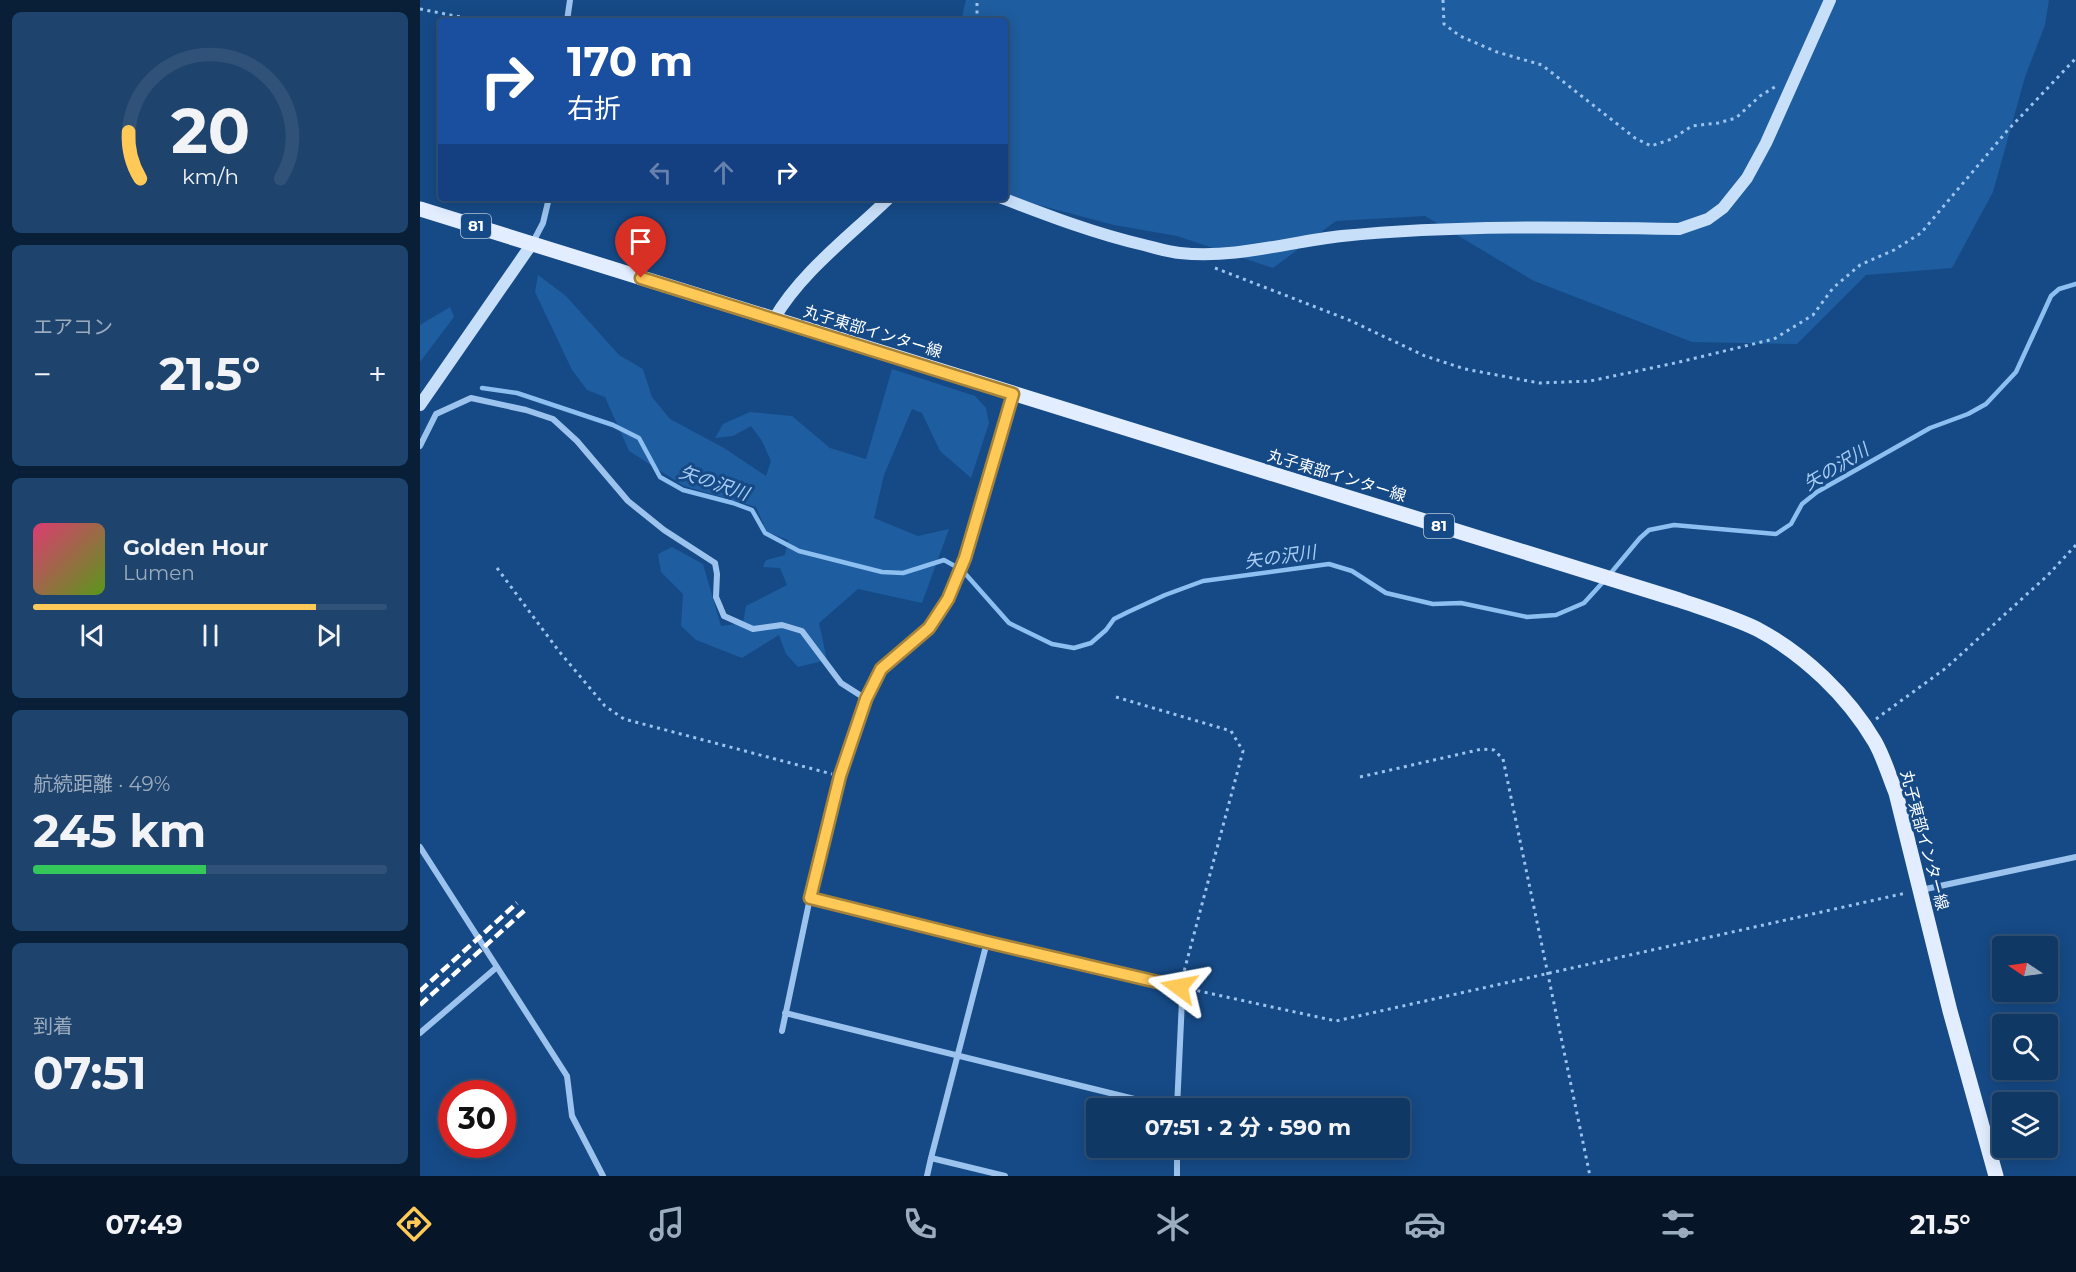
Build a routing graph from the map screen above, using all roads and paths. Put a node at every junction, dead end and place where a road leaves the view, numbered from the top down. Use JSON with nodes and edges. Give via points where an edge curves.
{"nodes":[{"id":1,"x":570,"y":0,"type":"edge"},
{"id":2,"x":977,"y":0,"type":"edge"},
{"id":3,"x":1443,"y":0,"type":"edge"},
{"id":4,"x":1830,"y":0,"type":"edge"},
{"id":5,"x":420,"y":9,"type":"edge"},
{"id":6,"x":466,"y":18,"type":"edge"},
{"id":7,"x":567,"y":18,"type":"edge"},
{"id":8,"x":977,"y":18,"type":"edge"},
{"id":9,"x":2076,"y":58,"type":"edge"},
{"id":10,"x":1792,"y":87,"type":"junction"},
{"id":11,"x":1008,"y":200,"type":"edge"},
{"id":12,"x":548,"y":201,"type":"edge"},
{"id":13,"x":886,"y":201,"type":"edge"},
{"id":14,"x":420,"y":209,"type":"edge"},
{"id":15,"x":531,"y":245,"type":"junction"},
{"id":16,"x":1208,"y":266,"type":"dead end"},
{"id":17,"x":774,"y":319,"type":"junction"},
{"id":18,"x":1013,"y":394,"type":"junction"},
{"id":19,"x":420,"y":405,"type":"edge"},
{"id":20,"x":420,"y":446,"type":"edge"},
{"id":21,"x":2076,"y":545,"type":"edge"},
{"id":22,"x":497,"y":568,"type":"dead end"},
{"id":23,"x":1116,"y":697,"type":"dead end"},
{"id":24,"x":866,"y":699,"type":"junction"},
{"id":25,"x":1865,"y":727,"type":"junction"},
{"id":26,"x":840,"y":776,"type":"junction"},
{"id":27,"x":1360,"y":777,"type":"dead end"},
{"id":28,"x":420,"y":846,"type":"edge"},
{"id":29,"x":2076,"y":857,"type":"edge"},
{"id":30,"x":1920,"y":890,"type":"junction"},
{"id":31,"x":810,"y":898,"type":"junction"},
{"id":32,"x":987,"y":942,"type":"junction"},
{"id":33,"x":497,"y":967,"type":"junction"},
{"id":34,"x":1549,"y":973,"type":"junction"},
{"id":35,"x":1179,"y":987,"type":"junction"},
{"id":36,"x":785,"y":1013,"type":"junction"},
{"id":37,"x":782,"y":1030,"type":"dead end"},
{"id":38,"x":420,"y":1033,"type":"edge"},
{"id":39,"x":957,"y":1057,"type":"junction"},
{"id":40,"x":1129,"y":1098,"type":"edge"},
{"id":41,"x":1177,"y":1098,"type":"edge"},
{"id":42,"x":931,"y":1158,"type":"junction"},
{"id":43,"x":1177,"y":1158,"type":"edge"},
{"id":44,"x":603,"y":1176,"type":"edge"},
{"id":45,"x":927,"y":1176,"type":"edge"},
{"id":46,"x":1005,"y":1176,"type":"edge"},
{"id":47,"x":1177,"y":1176,"type":"edge"},
{"id":48,"x":1590,"y":1176,"type":"edge"},
{"id":49,"x":1996,"y":1176,"type":"edge"}],
"edges":[{"from":1,"to":7,"type":"street"},
{"from":2,"to":8,"type":"path"},
{"from":3,"to":10,"type":"path","via":[[1444,24],[1460,36],[1542,65],[1626,132],[1652,146],[1692,126],[1736,118],[1776,86]]},
{"from":4,"to":10,"type":"street"},
{"from":5,"to":6,"type":"path"},
{"from":9,"to":16,"type":"path","via":[[2007,131],[1921,233],[1860,265],[1833,288],[1813,315],[1774,339],[1675,363],[1580,382],[1539,383],[1465,369]]},
{"from":10,"to":11,"type":"street","via":[[1741,186],[1708,219],[1679,229],[1440,229],[1341,236],[1202,255],[1123,240]]},
{"from":12,"to":15,"type":"street","via":[[543,223]]},
{"from":13,"to":17,"type":"street","via":[[804,278]]},
{"from":14,"to":15,"type":"main road","name":"丸子東部インター線","number":"81"},
{"from":15,"to":17,"type":"main road","name":"丸子東部インター線","number":"81"},
{"from":15,"to":19,"type":"street"},
{"from":17,"to":18,"type":"main road","name":"丸子東部インター線","number":"81"},
{"from":18,"to":24,"type":"street","via":[[965,558],[948,599],[929,628],[881,669]]},
{"from":18,"to":25,"type":"main road","name":"丸子東部インター線","number":"81","via":[[1723,615],[1756,629],[1794,654],[1832,686]]},
{"from":20,"to":24,"type":"street","via":[[436,414],[471,398],[553,419],[628,501],[715,563],[716,597],[724,616],[753,629],[782,625],[802,631],[840,683]]},
{"from":21,"to":25,"type":"path","via":[[1946,668]]},
{"from":22,"to":26,"type":"path","via":[[598,698],[624,719]]},
{"from":23,"to":35,"type":"path","via":[[1231,731],[1243,751]]},
{"from":24,"to":26,"type":"street"},
{"from":25,"to":30,"type":"main road","name":"丸子東部インター線","number":"81","via":[[1896,794]]},
{"from":26,"to":31,"type":"street"},
{"from":27,"to":34,"type":"path","via":[[1482,749],[1494,750],[1503,759]]},
{"from":28,"to":33,"type":"street"},
{"from":29,"to":30,"type":"street"},
{"from":30,"to":34,"type":"path"},
{"from":30,"to":49,"type":"main road","name":"丸子東部インター線","number":"81"},
{"from":31,"to":32,"type":"street"},
{"from":31,"to":36,"type":"street"},
{"from":32,"to":35,"type":"street"},
{"from":32,"to":39,"type":"street"},
{"from":33,"to":38,"type":"street"},
{"from":33,"to":44,"type":"street","via":[[567,1076],[572,1116]]},
{"from":34,"to":35,"type":"path","via":[[1336,1021]]},
{"from":34,"to":48,"type":"path"},
{"from":35,"to":41,"type":"street","via":[[1182,1000]]},
{"from":36,"to":37,"type":"street"},
{"from":36,"to":39,"type":"street"},
{"from":39,"to":40,"type":"street"},
{"from":39,"to":42,"type":"street"},
{"from":42,"to":45,"type":"street"},
{"from":42,"to":46,"type":"street"},
{"from":43,"to":47,"type":"street"}]}
